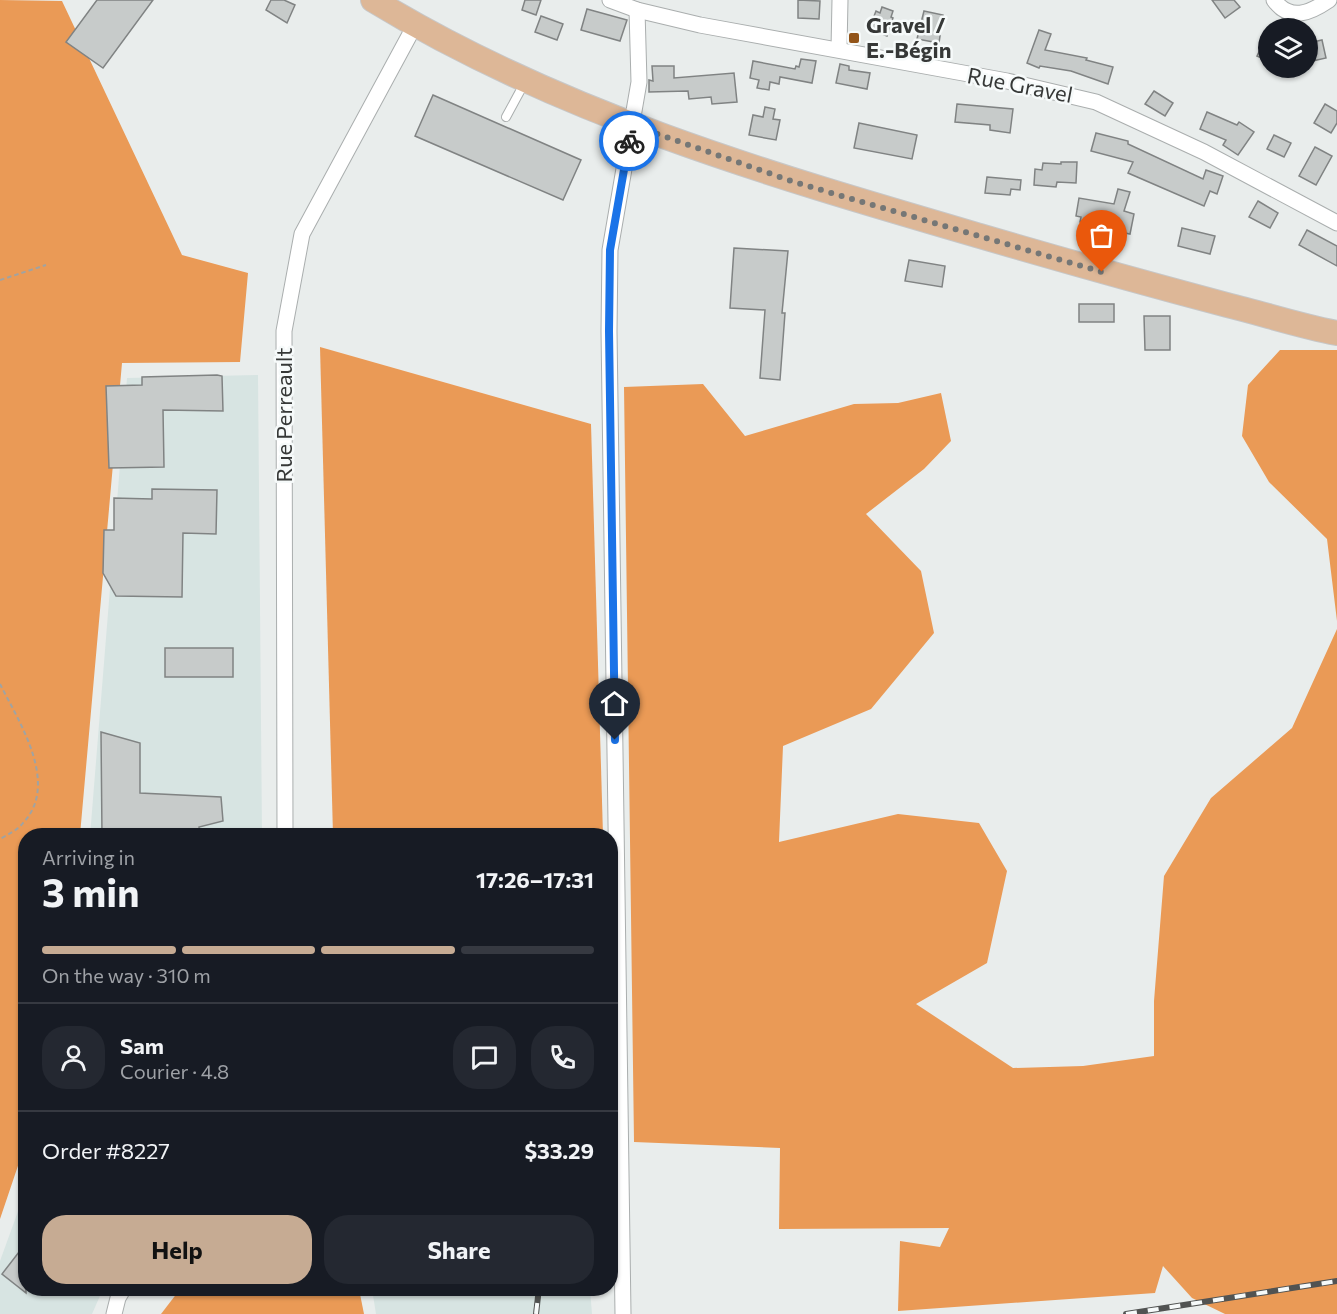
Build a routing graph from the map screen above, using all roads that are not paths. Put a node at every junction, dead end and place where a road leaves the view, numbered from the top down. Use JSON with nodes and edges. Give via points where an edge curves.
{"nodes":[{"id":1,"x":373,"y":0,"type":"edge"},
{"id":2,"x":609,"y":0,"type":"edge"},
{"id":3,"x":840,"y":0,"type":"edge"},
{"id":4,"x":1274,"y":0,"type":"edge"},
{"id":5,"x":1329,"y":0,"type":"edge"},
{"id":6,"x":637,"y":10,"type":"junction"},
{"id":7,"x":415,"y":25,"type":"junction"},
{"id":8,"x":839,"y":49,"type":"junction"},
{"id":9,"x":526,"y":81,"type":"junction"},
{"id":10,"x":506,"y":117,"type":"dead end"},
{"id":11,"x":632,"y":125,"type":"junction"},
{"id":12,"x":1337,"y":223,"type":"edge"},
{"id":13,"x":1337,"y":333,"type":"edge"},
{"id":14,"x":285,"y":828,"type":"edge"},
{"id":15,"x":616,"y":828,"type":"edge"},
{"id":16,"x":618,"y":963,"type":"edge"},
{"id":17,"x":120,"y":1296,"type":"edge"},
{"id":18,"x":114,"y":1314,"type":"edge"},
{"id":19,"x":623,"y":1314,"type":"edge"}],
"edges":[{"from":1,"to":7,"type":"main road"},
{"from":2,"to":6,"type":"street","name":"Rue Gravel"},
{"from":3,"to":8,"type":"street"},
{"from":4,"to":5,"type":"street","via":[[1293,14],[1313,11]]},
{"from":6,"to":8,"type":"street","name":"Rue Gravel"},
{"from":6,"to":11,"type":"street","via":[[639,82]]},
{"from":7,"to":9,"type":"main road"},
{"from":7,"to":14,"type":"street","name":"Rue Perreault","via":[[302,234],[284,331]]},
{"from":8,"to":12,"type":"street","name":"Rue Gravel","via":[[1096,102],[1204,152]]},
{"from":9,"to":10,"type":"lane"},
{"from":9,"to":11,"type":"main road"},
{"from":11,"to":13,"type":"main road","via":[[794,182],[1056,259]]},
{"from":11,"to":15,"type":"street","via":[[610,250]]},
{"from":16,"to":19,"type":"street"},
{"from":17,"to":18,"type":"street"}]}
